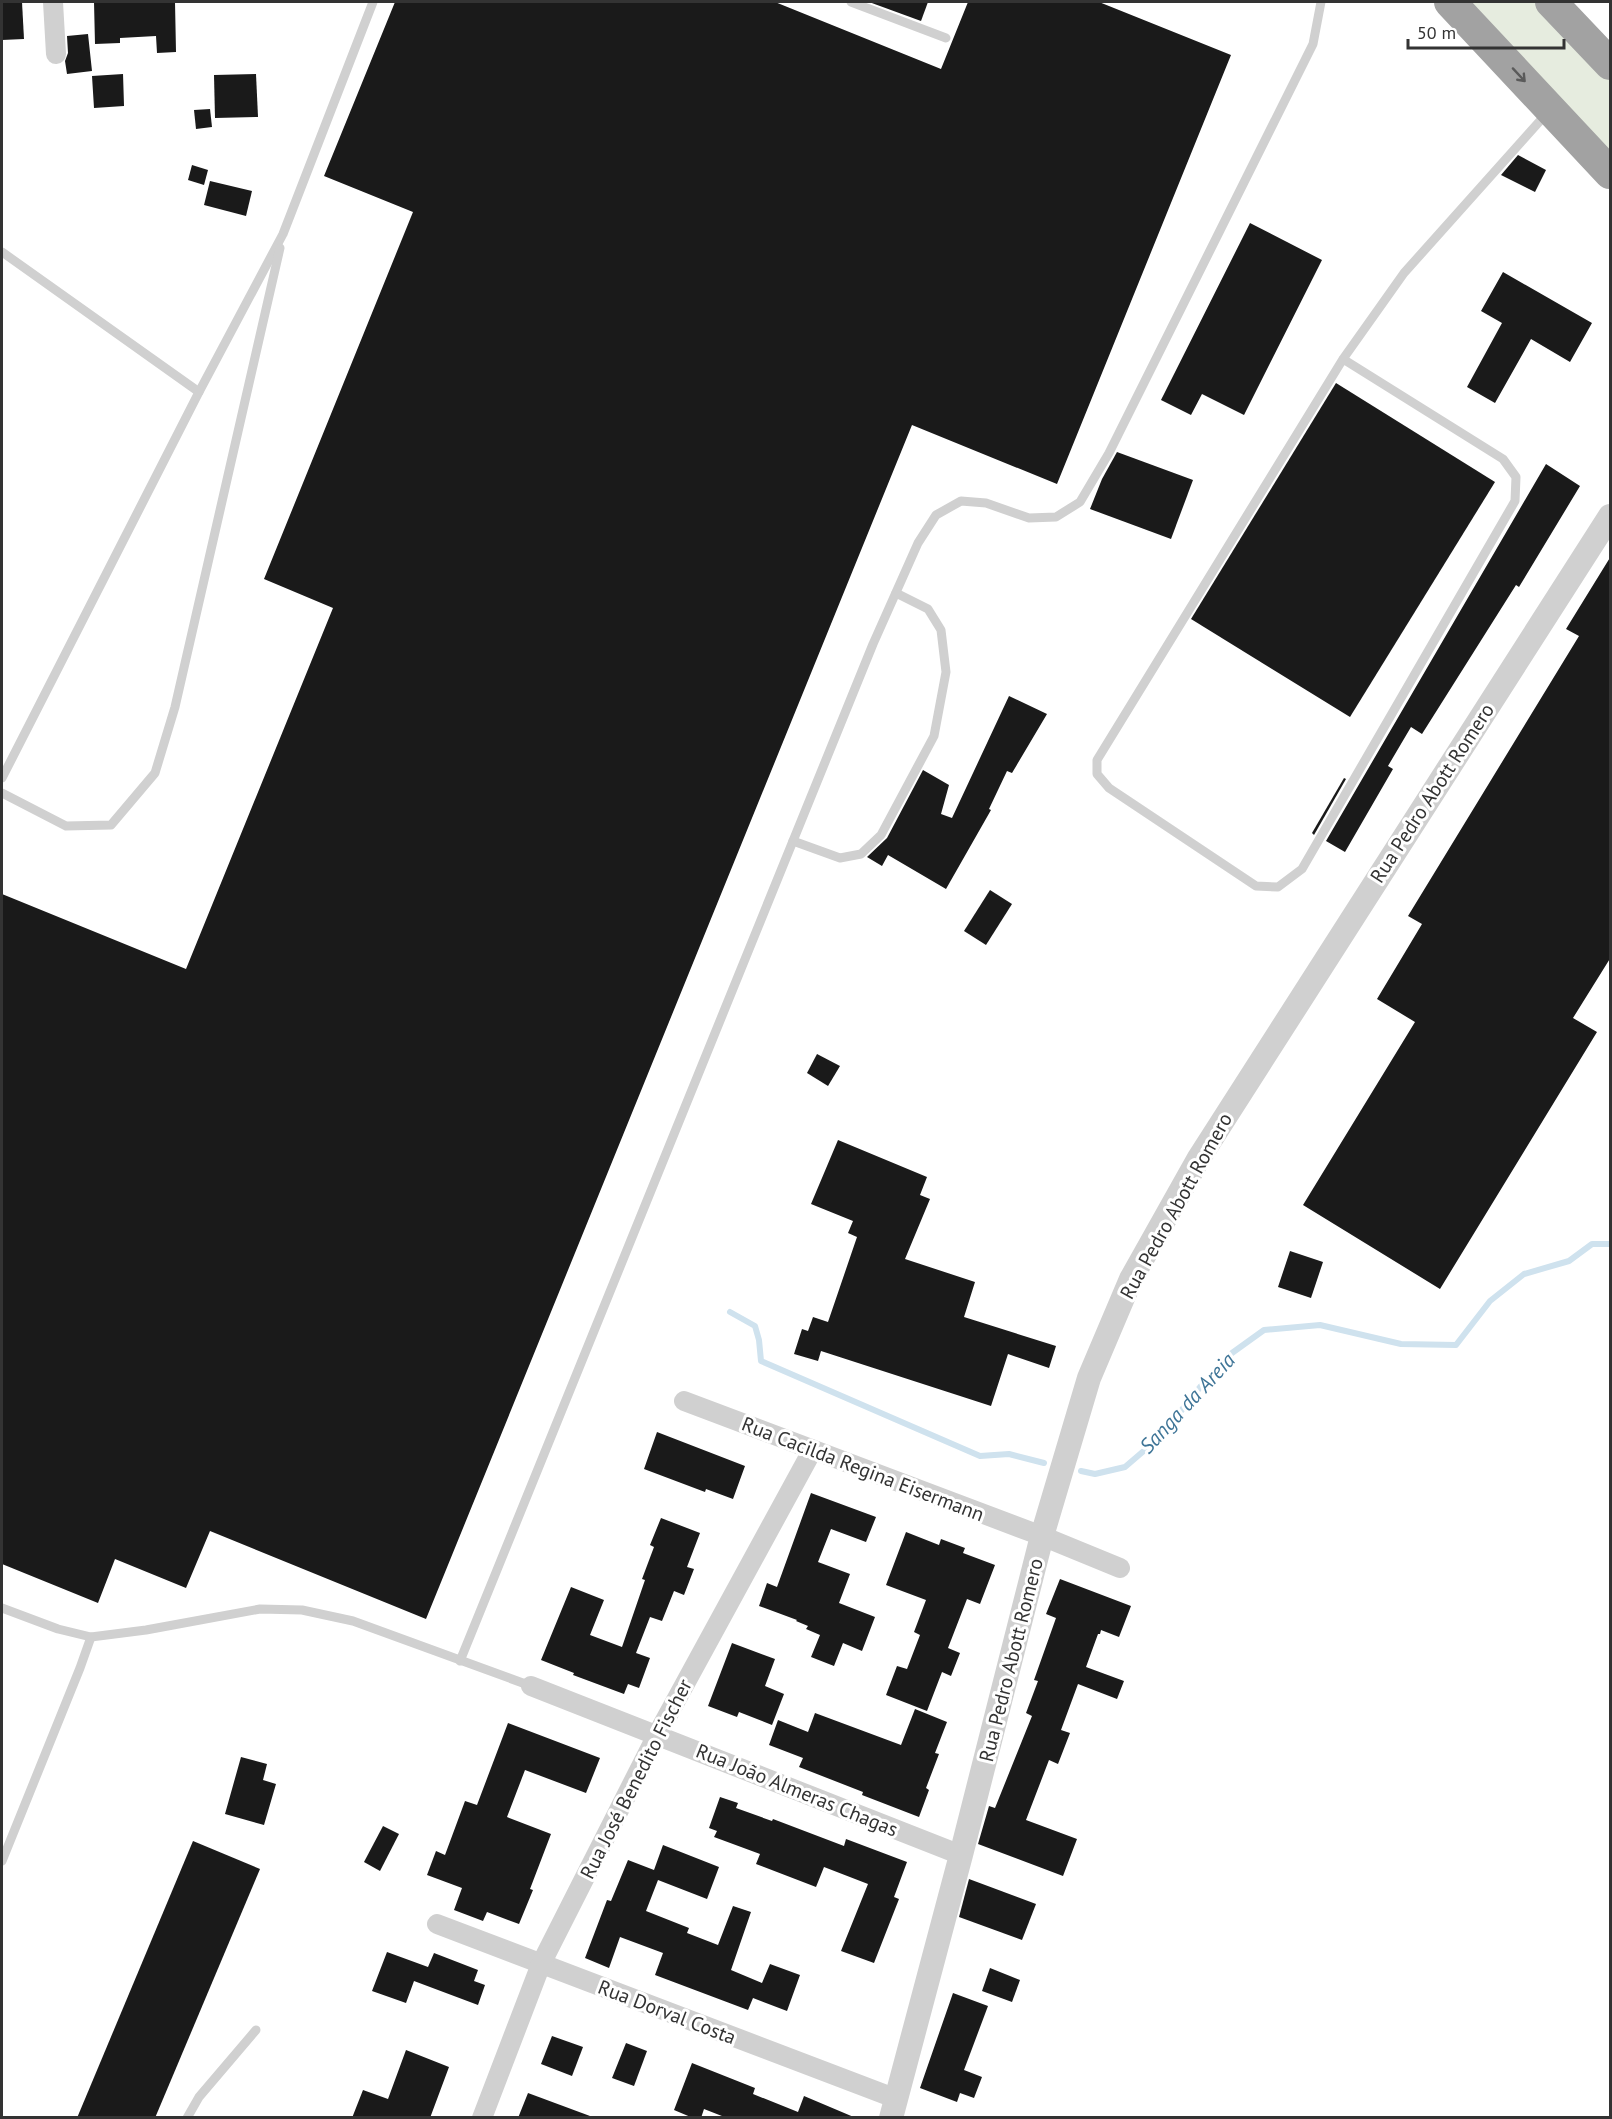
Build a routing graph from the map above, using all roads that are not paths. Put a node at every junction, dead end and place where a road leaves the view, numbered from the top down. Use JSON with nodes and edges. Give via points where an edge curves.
{"nodes":[{"id":1,"x":53,"y":2,"type":"edge"},
{"id":2,"x":373,"y":2,"type":"edge"},
{"id":3,"x":851,"y":2,"type":"edge"},
{"id":4,"x":1321,"y":2,"type":"edge"},
{"id":5,"x":1450,"y":2,"type":"edge"},
{"id":6,"x":1551,"y":2,"type":"edge"},
{"id":7,"x":1578,"y":2,"type":"edge"},
{"id":8,"x":1611,"y":36,"type":"edge"},
{"id":9,"x":946,"y":38,"type":"dead end"},
{"id":10,"x":56,"y":54,"type":"dead end"},
{"id":11,"x":1611,"y":64,"type":"edge"},
{"id":12,"x":1551,"y":109,"type":"junction"},
{"id":13,"x":1611,"y":173,"type":"edge"},
{"id":14,"x":283,"y":234,"type":"junction"},
{"id":15,"x":2,"y":252,"type":"edge"},
{"id":16,"x":1343,"y":359,"type":"junction"},
{"id":17,"x":199,"y":392,"type":"junction"},
{"id":18,"x":1611,"y":516,"type":"edge"},
{"id":19,"x":896,"y":593,"type":"junction"},
{"id":20,"x":2,"y":778,"type":"edge"},
{"id":21,"x":2,"y":793,"type":"edge"},
{"id":22,"x":793,"y":842,"type":"junction"},
{"id":23,"x":684,"y":1401,"type":"dead end"},
{"id":24,"x":812,"y":1451,"type":"junction"},
{"id":25,"x":1042,"y":1536,"type":"junction"},
{"id":26,"x":1120,"y":1568,"type":"dead end"},
{"id":27,"x":2,"y":1608,"type":"edge"},
{"id":28,"x":91,"y":1636,"type":"junction"},
{"id":29,"x":460,"y":1661,"type":"junction"},
{"id":30,"x":531,"y":1686,"type":"joint"},
{"id":31,"x":657,"y":1735,"type":"junction"},
{"id":32,"x":962,"y":1856,"type":"junction"},
{"id":33,"x":2,"y":1861,"type":"edge"},
{"id":34,"x":437,"y":1924,"type":"dead end"},
{"id":35,"x":542,"y":1964,"type":"junction"},
{"id":36,"x":256,"y":2030,"type":"dead end"},
{"id":37,"x":894,"y":2108,"type":"edge"},
{"id":38,"x":187,"y":2118,"type":"edge"},
{"id":39,"x":482,"y":2118,"type":"edge"}],
"edges":[{"from":1,"to":10,"type":"street"},
{"from":2,"to":14,"type":"lane"},
{"from":3,"to":9,"type":"lane"},
{"from":4,"to":19,"type":"lane","via":[[1308,55],[1109,453],[1080,502],[1056,516],[1029,518],[986,503],[961,501],[936,515],[918,543]]},
{"from":5,"to":12,"type":"highway","one_way":true},
{"from":6,"to":11,"type":"highway"},
{"from":7,"to":8,"type":"highway"},
{"from":12,"to":13,"type":"highway"},
{"from":12,"to":16,"type":"lane","via":[[1404,273]]},
{"from":14,"to":17,"type":"lane"},
{"from":14,"to":21,"type":"lane","via":[[175,707],[154,773],[111,825],[66,826]]},
{"from":15,"to":17,"type":"lane"},
{"from":16,"to":16,"type":"lane","via":[[1097,760],[1097,774],[1109,788],[1256,886],[1278,887],[1302,869],[1515,501],[1516,477],[1503,459]]},
{"from":17,"to":20,"type":"lane"},
{"from":18,"to":25,"type":"street","name":"Rua Pedro Abott Romero","via":[[1205,1148],[1131,1279],[1089,1378]]},
{"from":19,"to":22,"type":"lane"},
{"from":19,"to":22,"type":"lane","via":[[928,609],[941,630],[946,672],[934,736],[881,835],[861,854],[840,858]]},
{"from":22,"to":29,"type":"lane"},
{"from":23,"to":24,"type":"street","name":"Rua Cacilda Regina Eisermann"},
{"from":24,"to":25,"type":"street","name":"Rua Cacilda Regina Eisermann"},
{"from":24,"to":31,"type":"street","name":"Rua José Benedito Fischer"},
{"from":25,"to":26,"type":"street","name":"Rua Cacilda Regina Eisermann"},
{"from":25,"to":32,"type":"street","name":"Rua Pedro Abott Romero"},
{"from":27,"to":28,"type":"lane","via":[[58,1629]]},
{"from":28,"to":29,"type":"lane","via":[[260,1609],[302,1610],[353,1621]]},
{"from":28,"to":33,"type":"lane"},
{"from":29,"to":30,"type":"lane"},
{"from":30,"to":31,"type":"street","name":"Rua João Almeras Chagas"},
{"from":31,"to":32,"type":"street","name":"Rua João Almeras Chagas"},
{"from":31,"to":35,"type":"street","name":"Rua José Benedito Fischer"},
{"from":32,"to":37,"type":"street","name":"Rua Pedro Abott Romero"},
{"from":34,"to":35,"type":"street","name":"Rua Dorval Costa"},
{"from":35,"to":37,"type":"street","name":"Rua Dorval Costa"},
{"from":35,"to":39,"type":"street","name":"Rua José Benedito Fischer"},
{"from":36,"to":38,"type":"lane","via":[[199,2097]]}]}
